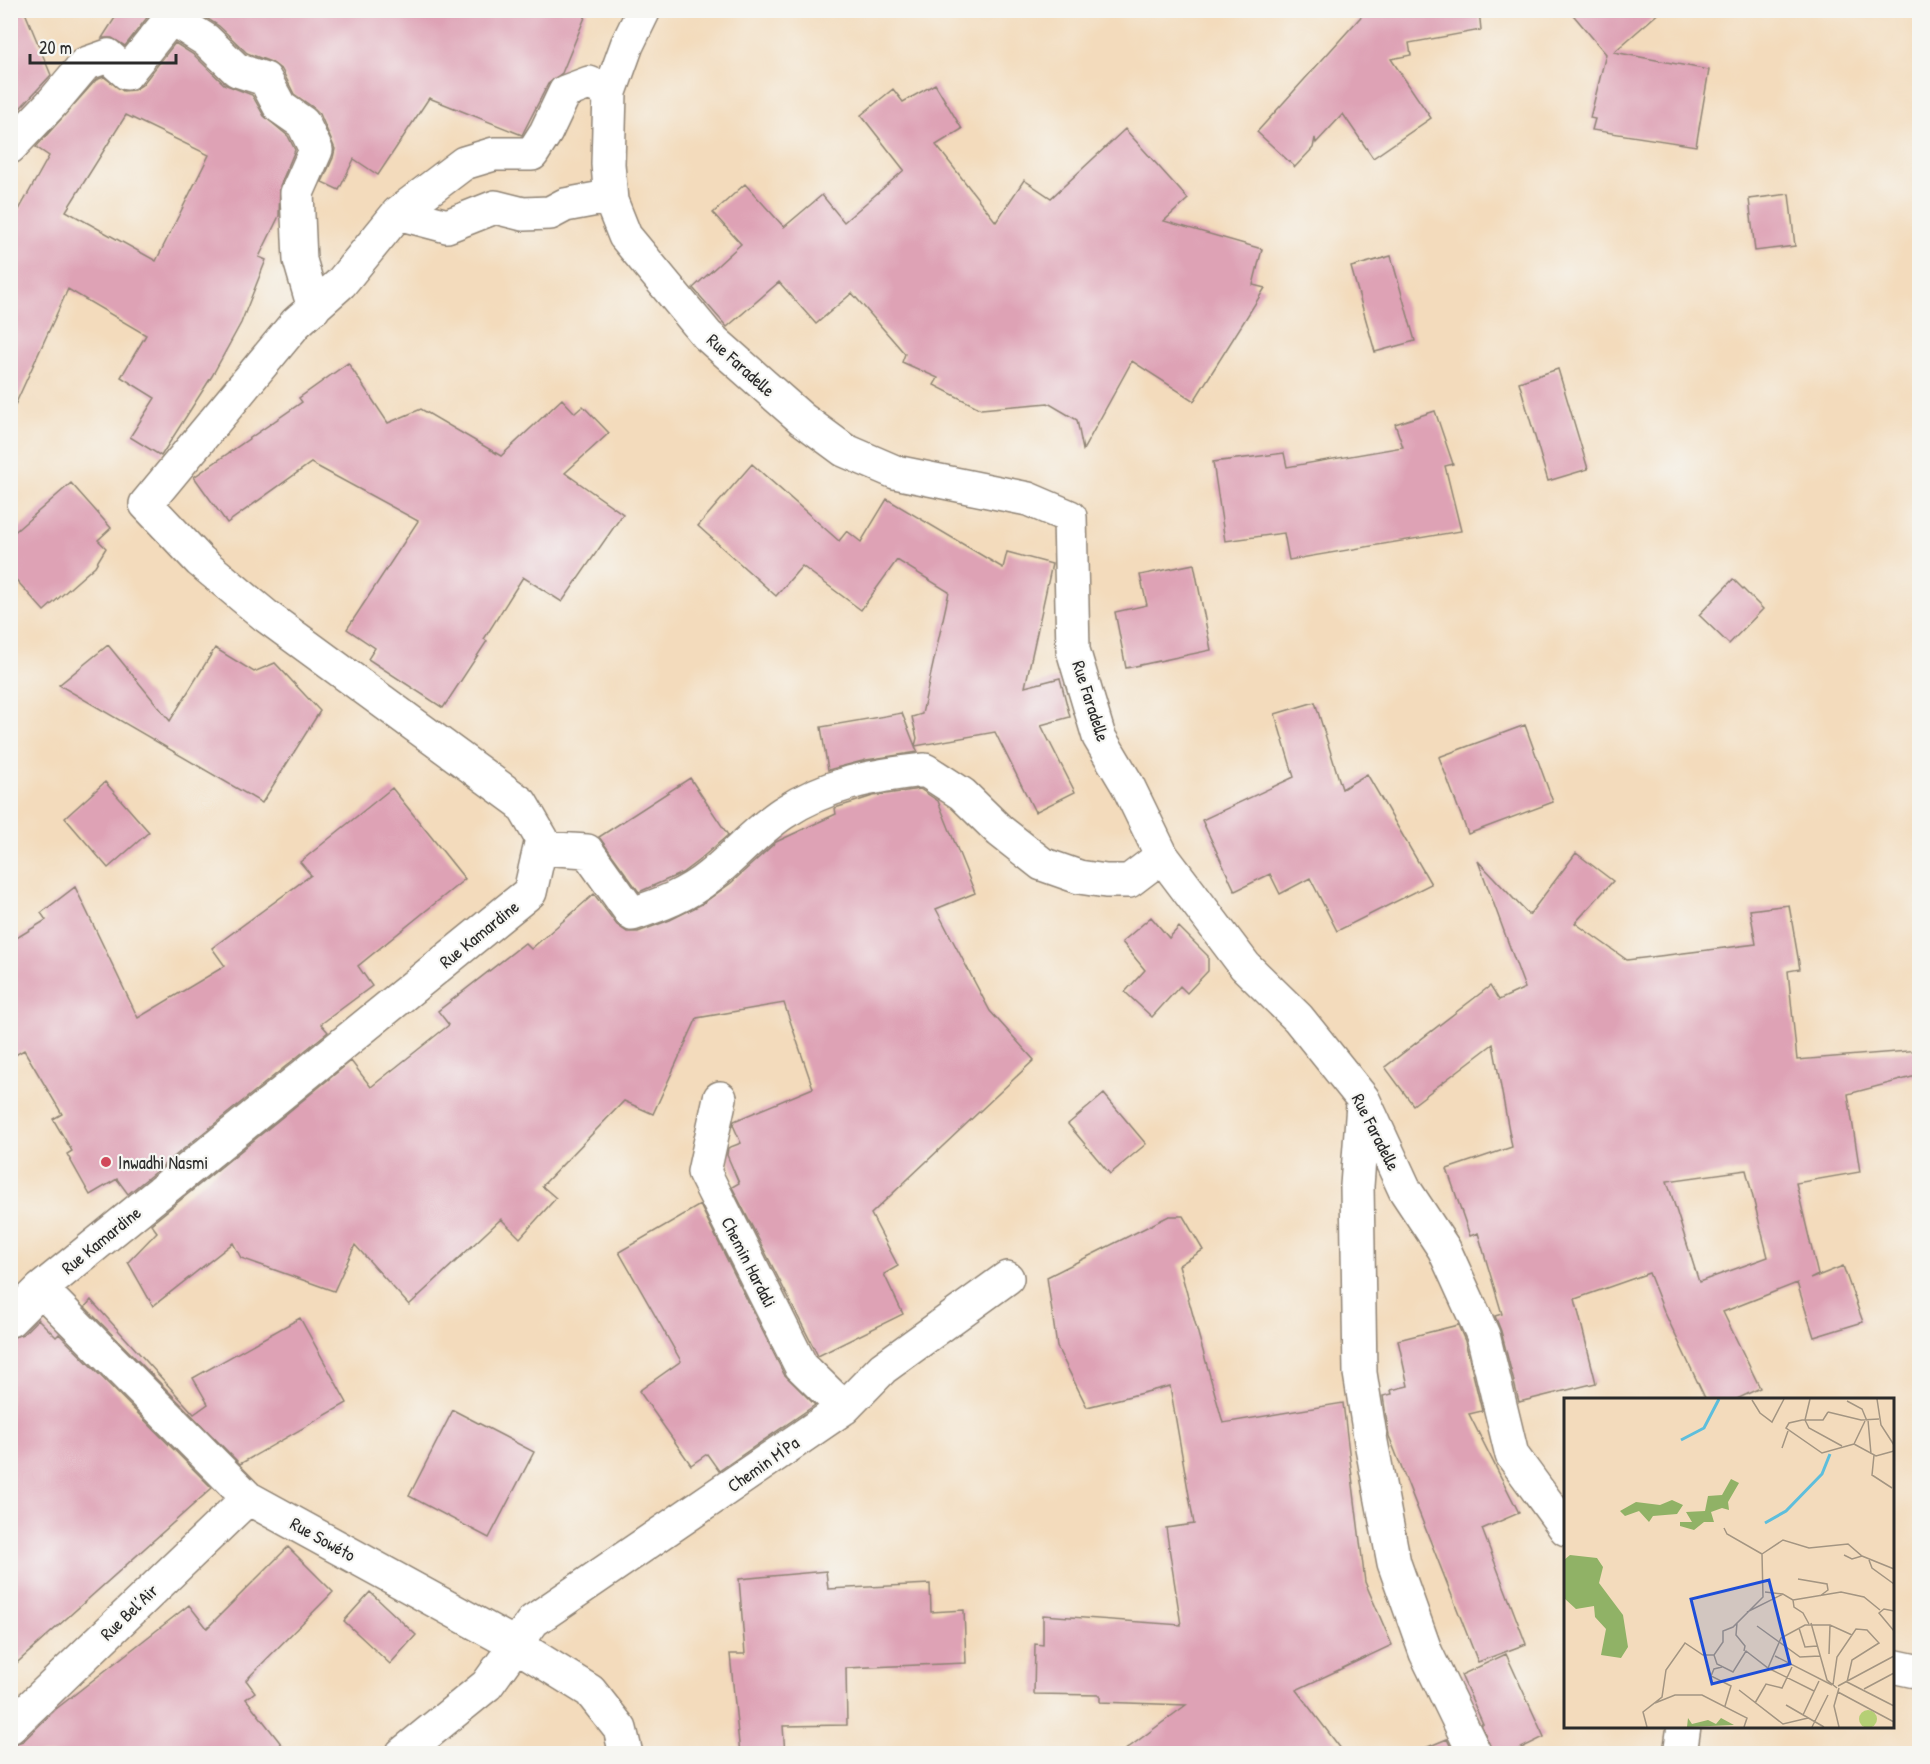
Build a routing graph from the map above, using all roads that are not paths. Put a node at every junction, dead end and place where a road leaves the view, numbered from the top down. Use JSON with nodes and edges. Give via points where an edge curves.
{"nodes":[{"id":1,"x":644,"y":10,"type":"edge"},
{"id":2,"x":610,"y":92,"type":"junction"},
{"id":3,"x":10,"y":147,"type":"edge"},
{"id":4,"x":611,"y":201,"type":"junction"},
{"id":5,"x":398,"y":213,"type":"junction"},
{"id":6,"x":314,"y":308,"type":"junction"},
{"id":7,"x":540,"y":848,"type":"junction"},
{"id":8,"x":1162,"y":856,"type":"junction"},
{"id":9,"x":720,"y":1098,"type":"dead end"},
{"id":10,"x":1363,"y":1099,"type":"junction"},
{"id":11,"x":1007,"y":1278,"type":"dead end"},
{"id":12,"x":41,"y":1289,"type":"junction"},
{"id":13,"x":10,"y":1320,"type":"edge"},
{"id":14,"x":844,"y":1408,"type":"junction"},
{"id":15,"x":248,"y":1498,"type":"junction"},
{"id":16,"x":1564,"y":1526,"type":"edge"},
{"id":17,"x":516,"y":1645,"type":"junction"},
{"id":18,"x":1894,"y":1666,"type":"edge"},
{"id":19,"x":1920,"y":1672,"type":"edge"},
{"id":20,"x":10,"y":1726,"type":"edge"},
{"id":21,"x":1684,"y":1728,"type":"edge"},
{"id":22,"x":402,"y":1754,"type":"edge"},
{"id":23,"x":626,"y":1754,"type":"edge"},
{"id":24,"x":1475,"y":1754,"type":"edge"},
{"id":25,"x":1680,"y":1754,"type":"edge"}],
"edges":[{"from":1,"to":2,"type":"street","name":"Rue Faradelle"},
{"from":2,"to":4,"type":"street","name":"Rue Faradelle"},
{"from":2,"to":5,"type":"street","via":[[589,83],[565,92],[532,154],[494,154],[464,163]]},
{"from":3,"to":6,"type":"street","via":[[85,64],[108,56],[127,73],[171,18],[206,40],[237,70],[265,79],[280,107],[303,123],[308,132],[316,150],[297,193],[300,260]]},
{"from":4,"to":5,"type":"street","via":[[597,199],[565,205],[550,213],[532,214],[495,207],[447,226]]},
{"from":4,"to":8,"type":"street","name":"Rue Faradelle","via":[[625,236],[707,335],[802,419],[844,450],[895,472],[1028,499],[1070,517],[1074,650],[1099,737]]},
{"from":5,"to":6,"type":"street","via":[[341,283]]},
{"from":6,"to":7,"type":"street","name":"Rue Kamardine","via":[[289,331],[146,504],[200,561],[266,616],[521,803],[542,839]]},
{"from":7,"to":8,"type":"street","via":[[587,851],[633,914],[667,903],[709,877],[783,813],[829,788],[883,774],[926,770],[962,794],[1042,864],[1079,876],[1129,881]]},
{"from":7,"to":12,"type":"street","name":"Rue Kamardine","via":[[531,892]]},
{"from":8,"to":10,"type":"street","name":"Rue Faradelle","via":[[1245,966],[1298,1018]]},
{"from":9,"to":14,"type":"street","name":"Chemin Hardali","via":[[704,1172],[801,1366]]},
{"from":10,"to":16,"type":"street","name":"Rue Faradelle","via":[[1405,1190],[1444,1249],[1483,1335],[1512,1455]]},
{"from":10,"to":24,"type":"street","via":[[1357,1186],[1360,1373],[1371,1442],[1394,1563],[1426,1653]]},
{"from":11,"to":14,"type":"street","name":"Chemin M'Pa","via":[[883,1368]]},
{"from":12,"to":13,"type":"street","name":"Rue Kamardine"},
{"from":12,"to":15,"type":"street","name":"Rue Sowéto"},
{"from":14,"to":17,"type":"street","name":"Chemin M'Pa","via":[[533,1621]]},
{"from":15,"to":17,"type":"street","name":"Rue Sowéto"},
{"from":15,"to":20,"type":"street","name":"Rue Bel’Air"},
{"from":17,"to":22,"type":"street","name":"Chemin M'Pa","via":[[487,1685]]},
{"from":17,"to":23,"type":"street","name":"Rue Sowéto","via":[[590,1691],[620,1729]]},
{"from":18,"to":19,"type":"street"},
{"from":21,"to":25,"type":"street"}]}
